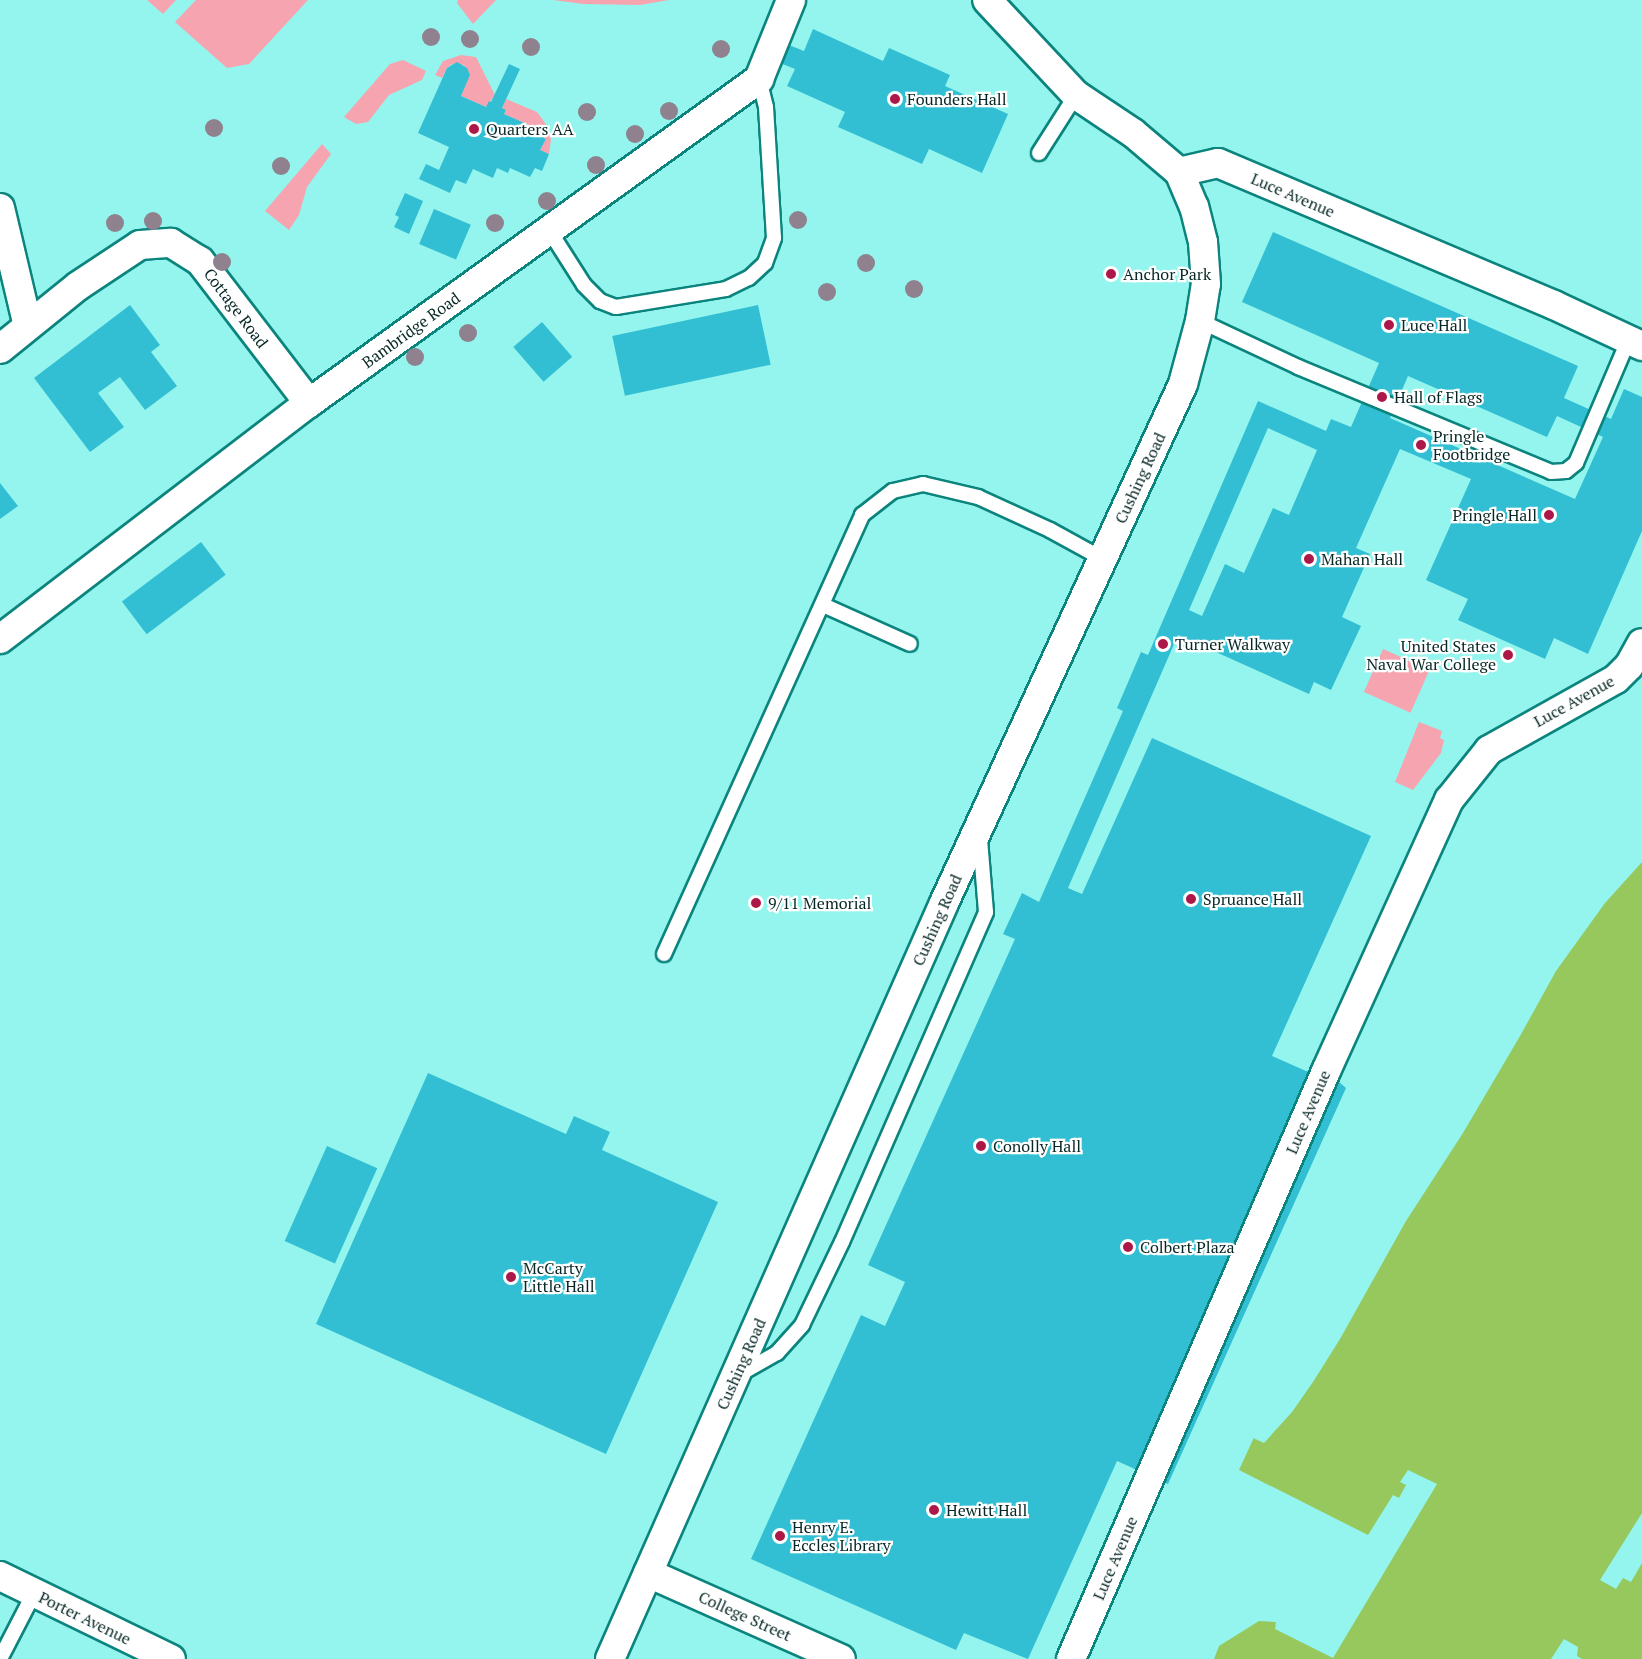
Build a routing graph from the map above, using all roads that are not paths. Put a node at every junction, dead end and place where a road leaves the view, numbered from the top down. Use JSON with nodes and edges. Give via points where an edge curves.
{"nodes":[{"id":1,"x":791,"y":0,"type":"edge"},
{"id":2,"x":987,"y":0,"type":"edge"},
{"id":3,"x":759,"y":79,"type":"junction"},
{"id":4,"x":1076,"y":94,"type":"junction"},
{"id":5,"x":1039,"y":153,"type":"dead end"},
{"id":6,"x":1179,"y":172,"type":"junction"},
{"id":7,"x":0,"y":208,"type":"edge"},
{"id":8,"x":549,"y":230,"type":"junction"},
{"id":9,"x":1200,"y":321,"type":"junction"},
{"id":10,"x":28,"y":326,"type":"junction"},
{"id":11,"x":1635,"y":342,"type":"edge"},
{"id":12,"x":0,"y":349,"type":"edge"},
{"id":13,"x":309,"y":403,"type":"junction"},
{"id":14,"x":1103,"y":559,"type":"junction"},
{"id":15,"x":823,"y":605,"type":"junction"},
{"id":16,"x":0,"y":639,"type":"edge"},
{"id":17,"x":1642,"y":643,"type":"edge"},
{"id":18,"x":910,"y":644,"type":"dead end"},
{"id":19,"x":979,"y":826,"type":"junction"},
{"id":20,"x":664,"y":954,"type":"dead end"},
{"id":21,"x":736,"y":1377,"type":"junction"},
{"id":22,"x":648,"y":1573,"type":"junction"},
{"id":23,"x":0,"y":1576,"type":"edge"},
{"id":24,"x":34,"y":1593,"type":"junction"},
{"id":25,"x":0,"y":1659,"type":"edge"},
{"id":26,"x":171,"y":1659,"type":"edge"},
{"id":27,"x":610,"y":1659,"type":"edge"},
{"id":28,"x":842,"y":1659,"type":"edge"},
{"id":29,"x":1071,"y":1659,"type":"edge"}],
"edges":[{"from":1,"to":3,"type":"street"},
{"from":2,"to":4,"type":"street"},
{"from":3,"to":8,"type":"street","name":"Bambridge Road"},
{"from":3,"to":8,"type":"lane","via":[[766,107],[774,238],[765,263],[749,279],[726,289],[616,307],[600,301],[584,285]]},
{"from":4,"to":5,"type":"lane"},
{"from":4,"to":6,"type":"street","via":[[1133,133]]},
{"from":6,"to":9,"type":"street","name":"Cushing Road","via":[[1203,242],[1206,284]]},
{"from":6,"to":11,"type":"street","name":"Luce Avenue","via":[[1218,164]]},
{"from":7,"to":10,"type":"street"},
{"from":8,"to":13,"type":"street","name":"Bambridge Road"},
{"from":9,"to":11,"type":"lane","via":[[1298,367],[1542,470],[1557,472],[1570,468],[1582,452]]},
{"from":9,"to":14,"type":"street","name":"Cushing Road","via":[[1183,384]]},
{"from":10,"to":12,"type":"street","name":"Cottage Road"},
{"from":10,"to":13,"type":"street","name":"Cottage Road","via":[[140,244],[171,243],[200,261]]},
{"from":13,"to":16,"type":"street","name":"Bambridge Road"},
{"from":14,"to":15,"type":"lane","via":[[978,497],[923,484],[893,491],[862,515]]},
{"from":14,"to":19,"type":"street","name":"Cushing Road"},
{"from":15,"to":18,"type":"lane"},
{"from":15,"to":20,"type":"lane"},
{"from":17,"to":29,"type":"street","name":"Luce Avenue","via":[[1616,680],[1490,750],[1449,800],[1326,1071]]},
{"from":19,"to":21,"type":"street","name":"Cushing Road"},
{"from":19,"to":21,"type":"lane","via":[[986,912],[842,1242],[802,1325],[777,1353]]},
{"from":21,"to":22,"type":"street","name":"Cushing Road"},
{"from":22,"to":27,"type":"street","name":"Cushing Road"},
{"from":22,"to":28,"type":"street","name":"College Street"},
{"from":23,"to":24,"type":"street","name":"Porter Avenue"},
{"from":24,"to":25,"type":"lane"},
{"from":24,"to":26,"type":"street","name":"Porter Avenue"}]}
